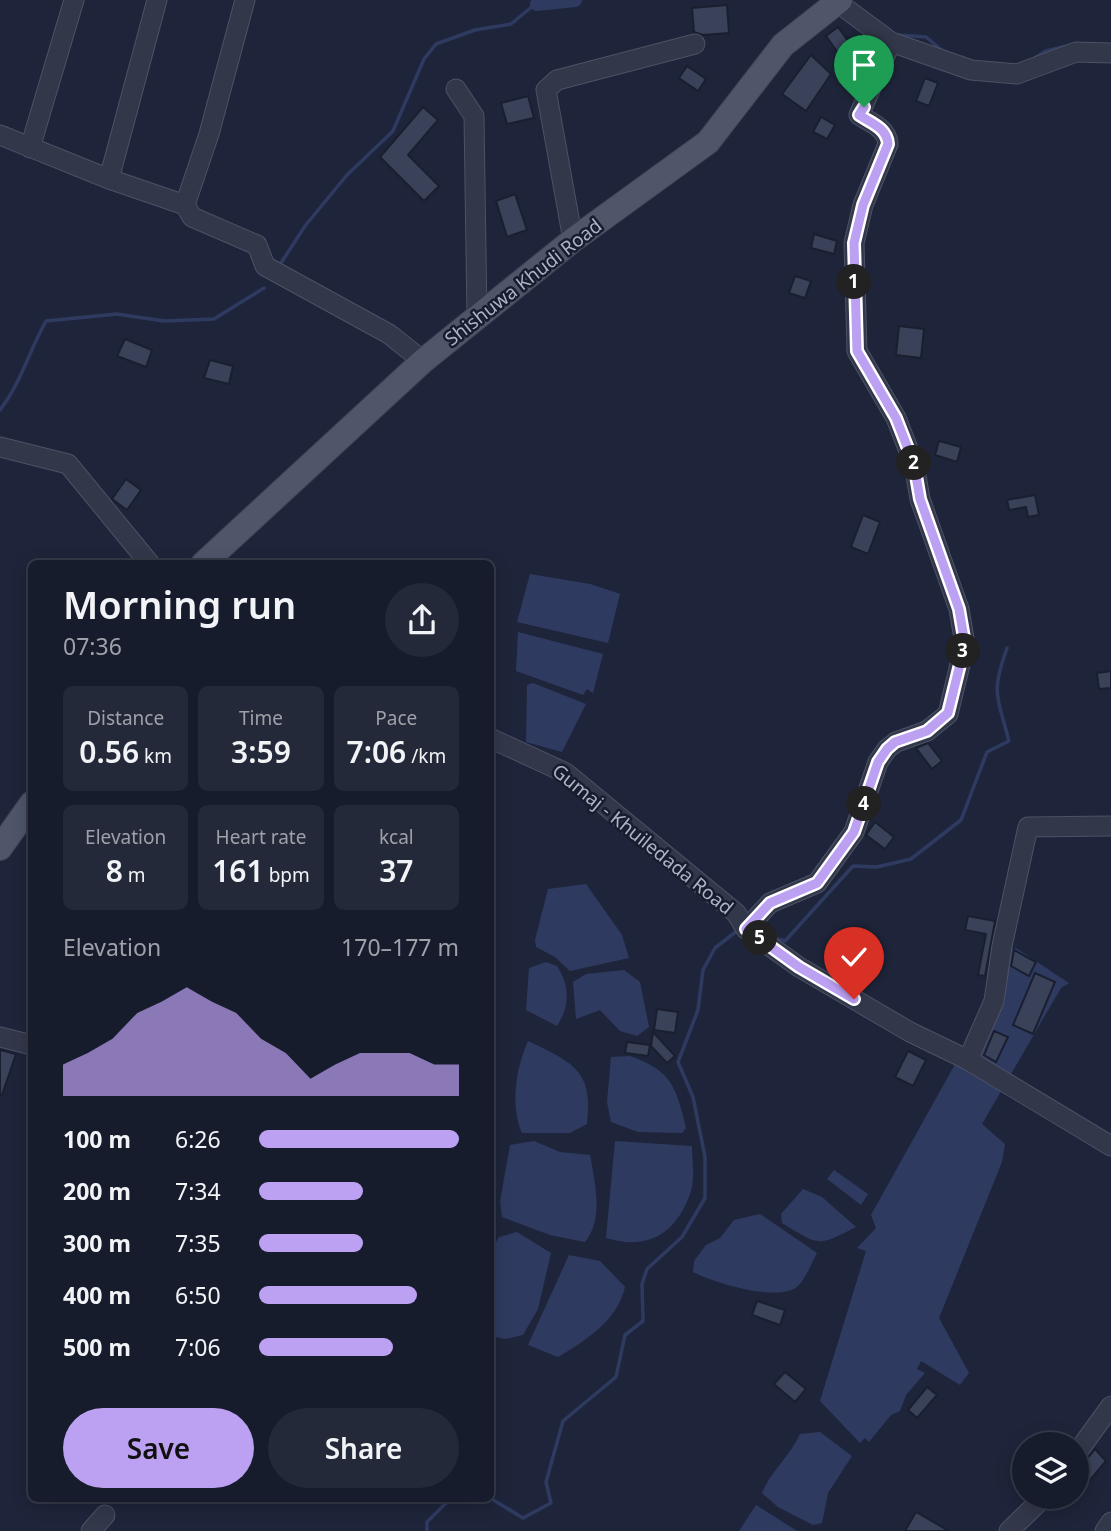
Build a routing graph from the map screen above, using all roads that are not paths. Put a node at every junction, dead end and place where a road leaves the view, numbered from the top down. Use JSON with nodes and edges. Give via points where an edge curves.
{"nodes":[{"id":1,"x":74,"y":0,"type":"edge"},
{"id":2,"x":157,"y":0,"type":"edge"},
{"id":3,"x":244,"y":0,"type":"edge"},
{"id":4,"x":838,"y":1,"type":"edge"},
{"id":5,"x":891,"y":42,"type":"junction"},
{"id":6,"x":695,"y":44,"type":"dead end"},
{"id":7,"x":1111,"y":53,"type":"edge"},
{"id":8,"x":456,"y":89,"type":"dead end"},
{"id":9,"x":0,"y":135,"type":"edge"},
{"id":10,"x":30,"y":148,"type":"junction"},
{"id":11,"x":109,"y":179,"type":"junction"},
{"id":12,"x":185,"y":205,"type":"junction"},
{"id":13,"x":573,"y":240,"type":"junction"},
{"id":14,"x":477,"y":319,"type":"junction"},
{"id":15,"x":423,"y":361,"type":"junction"},
{"id":16,"x":0,"y":447,"type":"edge"},
{"id":17,"x":147,"y":560,"type":"edge"},
{"id":18,"x":207,"y":560,"type":"edge"},
{"id":19,"x":494,"y":740,"type":"edge"},
{"id":20,"x":28,"y":809,"type":"edge"},
{"id":21,"x":1111,"y":826,"type":"edge"},
{"id":22,"x":0,"y":848,"type":"edge"},
{"id":23,"x":746,"y":929,"type":"junction"},
{"id":24,"x":0,"y":1037,"type":"edge"},
{"id":25,"x":28,"y":1044,"type":"edge"},
{"id":26,"x":968,"y":1060,"type":"junction"},
{"id":27,"x":1111,"y":1146,"type":"edge"},
{"id":28,"x":1111,"y":1406,"type":"edge"},
{"id":29,"x":1089,"y":1436,"type":"edge"},
{"id":30,"x":1032,"y":1509,"type":"edge"},
{"id":31,"x":105,"y":1515,"type":"dead end"},
{"id":32,"x":1111,"y":1522,"type":"edge"},
{"id":33,"x":91,"y":1531,"type":"edge"},
{"id":34,"x":1009,"y":1531,"type":"edge"},
{"id":35,"x":1105,"y":1531,"type":"edge"}],
"edges":[{"from":1,"to":10,"type":"street"},
{"from":2,"to":11,"type":"street"},
{"from":3,"to":12,"type":"street"},
{"from":4,"to":5,"type":"street"},
{"from":4,"to":13,"type":"main road","name":"Shishuwa Khudi Road","via":[[783,45],[708,142]]},
{"from":5,"to":7,"type":"street","via":[[954,66],[1004,74],[1032,71],[1076,52]]},
{"from":5,"to":23,"type":"street","via":[[859,115],[881,129],[888,144],[863,205],[854,243],[857,351],[896,418],[914,464],[920,499],[959,609],[965,644],[948,713],[927,731],[887,749],[878,762],[854,832],[817,883],[770,903]]},
{"from":6,"to":13,"type":"street","via":[[557,80],[546,90]]},
{"from":8,"to":14,"type":"street","via":[[474,116]]},
{"from":9,"to":10,"type":"street"},
{"from":10,"to":11,"type":"street"},
{"from":11,"to":12,"type":"street"},
{"from":12,"to":15,"type":"street","via":[[192,217],[257,245],[265,266],[389,334]]},
{"from":13,"to":14,"type":"main road","name":"Shishuwa Khudi Road"},
{"from":14,"to":15,"type":"main road","name":"Shishuwa Khudi Road"},
{"from":15,"to":18,"type":"main road","name":"Shishuwa Khudi Road"},
{"from":16,"to":17,"type":"street","via":[[68,464]]},
{"from":19,"to":23,"type":"street","name":"Gumaj - Khuiledada Road","via":[[566,773],[736,913]]},
{"from":20,"to":22,"type":"main road"},
{"from":21,"to":26,"type":"street","via":[[1028,827],[994,1001]]},
{"from":23,"to":26,"type":"street","name":"Gumaj - Khuiledada Road","via":[[799,967]]},
{"from":24,"to":25,"type":"street"},
{"from":26,"to":27,"type":"street","name":"Gumaj - Khuiledada Road"},
{"from":28,"to":29,"type":"street"},
{"from":30,"to":34,"type":"street"},
{"from":31,"to":33,"type":"street"},
{"from":32,"to":35,"type":"street"}]}
